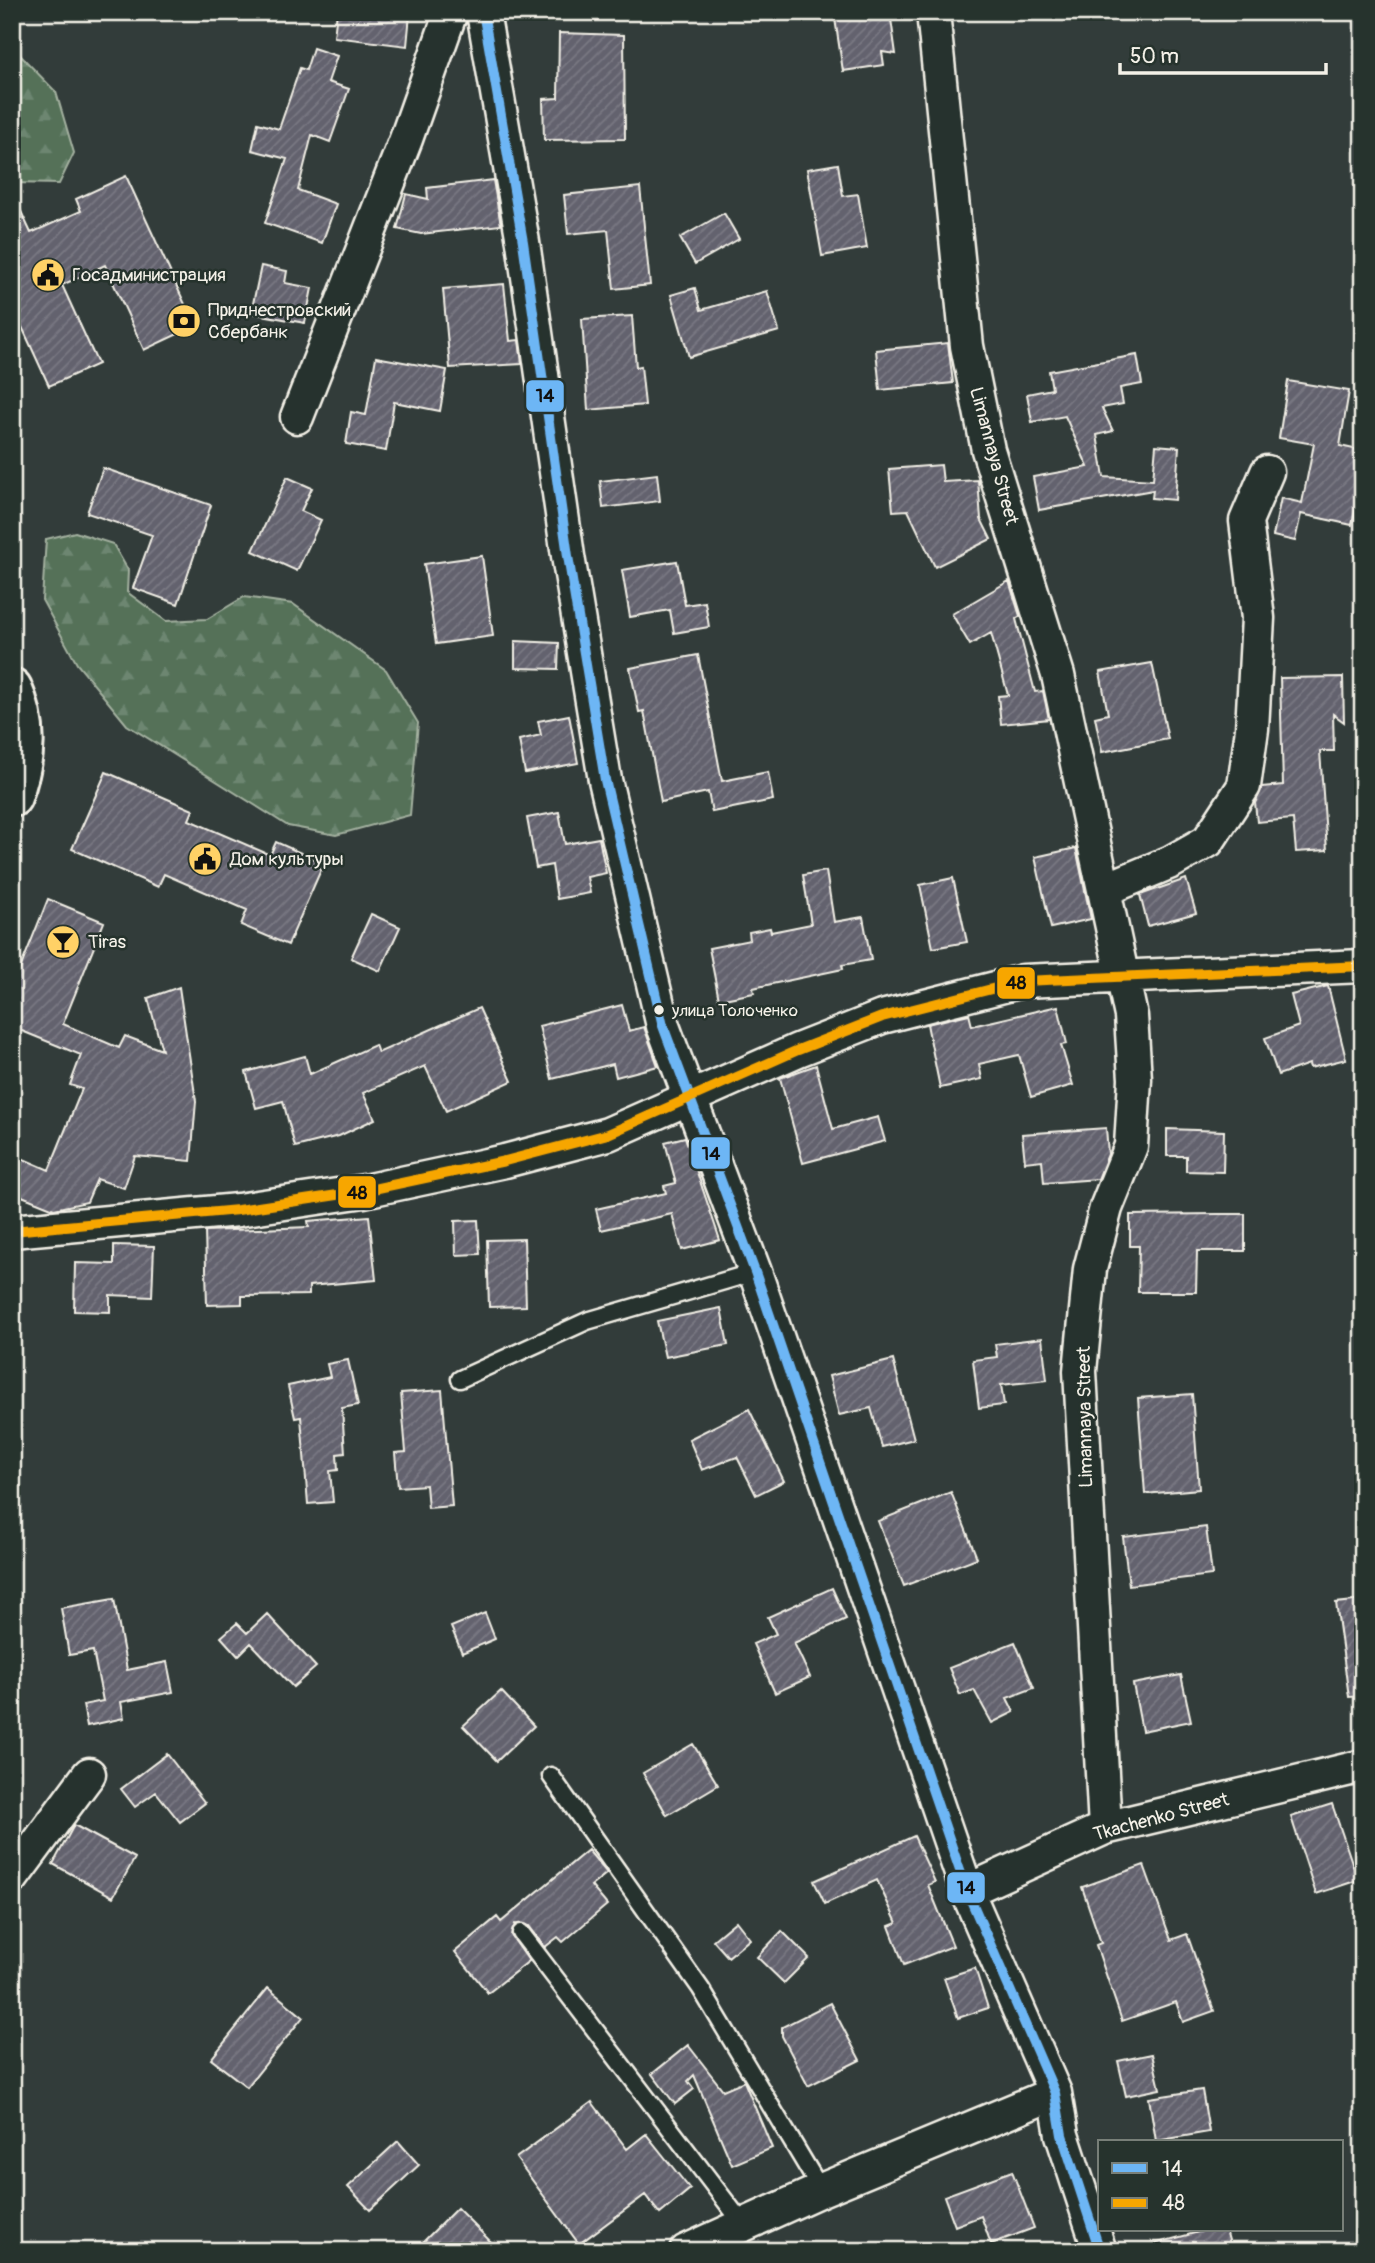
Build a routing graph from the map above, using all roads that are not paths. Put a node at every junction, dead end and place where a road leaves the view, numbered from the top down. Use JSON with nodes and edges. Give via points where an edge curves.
{"nodes":[{"id":1,"x":451,"y":12,"type":"edge"},
{"id":2,"x":483,"y":12,"type":"edge"},
{"id":3,"x":933,"y":12,"type":"edge"},
{"id":4,"x":297,"y":417,"type":"dead end"},
{"id":5,"x":1267,"y":472,"type":"dead end"},
{"id":6,"x":12,"y":688,"type":"edge"},
{"id":7,"x":12,"y":797,"type":"edge"},
{"id":8,"x":1104,"y":890,"type":"junction"},
{"id":9,"x":1363,"y":966,"type":"edge"},
{"id":10,"x":1124,"y":975,"type":"junction"},
{"id":11,"x":689,"y":1098,"type":"junction"},
{"id":12,"x":12,"y":1231,"type":"edge"},
{"id":13,"x":755,"y":1272,"type":"junction"},
{"id":14,"x":460,"y":1379,"type":"dead end"},
{"id":15,"x":1363,"y":1766,"type":"edge"},
{"id":16,"x":89,"y":1774,"type":"dead end"},
{"id":17,"x":551,"y":1776,"type":"dead end"},
{"id":18,"x":1105,"y":1828,"type":"junction"},
{"id":19,"x":12,"y":1878,"type":"edge"},
{"id":20,"x":967,"y":1891,"type":"junction"},
{"id":21,"x":521,"y":1933,"type":"dead end"},
{"id":22,"x":1055,"y":2093,"type":"junction"},
{"id":23,"x":821,"y":2190,"type":"junction"},
{"id":24,"x":743,"y":2224,"type":"junction"},
{"id":25,"x":686,"y":2251,"type":"edge"},
{"id":26,"x":1100,"y":2251,"type":"edge"}],
"edges":[{"from":1,"to":4,"type":"street"},
{"from":2,"to":11,"type":"street","via":[[605,779],[663,1026]]},
{"from":3,"to":8,"type":"street","name":"Limannaya Street","via":[[967,346],[988,450],[1058,675]]},
{"from":5,"to":8,"type":"street","via":[[1246,521],[1258,618],[1244,786],[1208,841]]},
{"from":6,"to":7,"type":"street","via":[[25,726],[25,746]]},
{"from":8,"to":10,"type":"street","name":"Limannaya Street"},
{"from":9,"to":10,"type":"street"},
{"from":10,"to":11,"type":"street","via":[[1023,981],[882,1017]]},
{"from":10,"to":18,"type":"street","name":"Limannaya Street","via":[[1135,1079],[1131,1146],[1106,1208],[1090,1269],[1080,1371]]},
{"from":11,"to":12,"type":"street","via":[[608,1134],[364,1191],[238,1210]]},
{"from":11,"to":13,"type":"street"},
{"from":13,"to":14,"type":"lane","via":[[587,1321]]},
{"from":13,"to":20,"type":"street"},
{"from":15,"to":18,"type":"street","name":"Tkachenko Street"},
{"from":16,"to":19,"type":"street"},
{"from":17,"to":23,"type":"lane","via":[[701,1989]]},
{"from":18,"to":20,"type":"street","name":"Tkachenko Street"},
{"from":20,"to":22,"type":"street"},
{"from":21,"to":24,"type":"lane"},
{"from":22,"to":23,"type":"street"},
{"from":22,"to":26,"type":"street","via":[[1062,2135]]},
{"from":23,"to":24,"type":"street"},
{"from":24,"to":25,"type":"street"}]}
